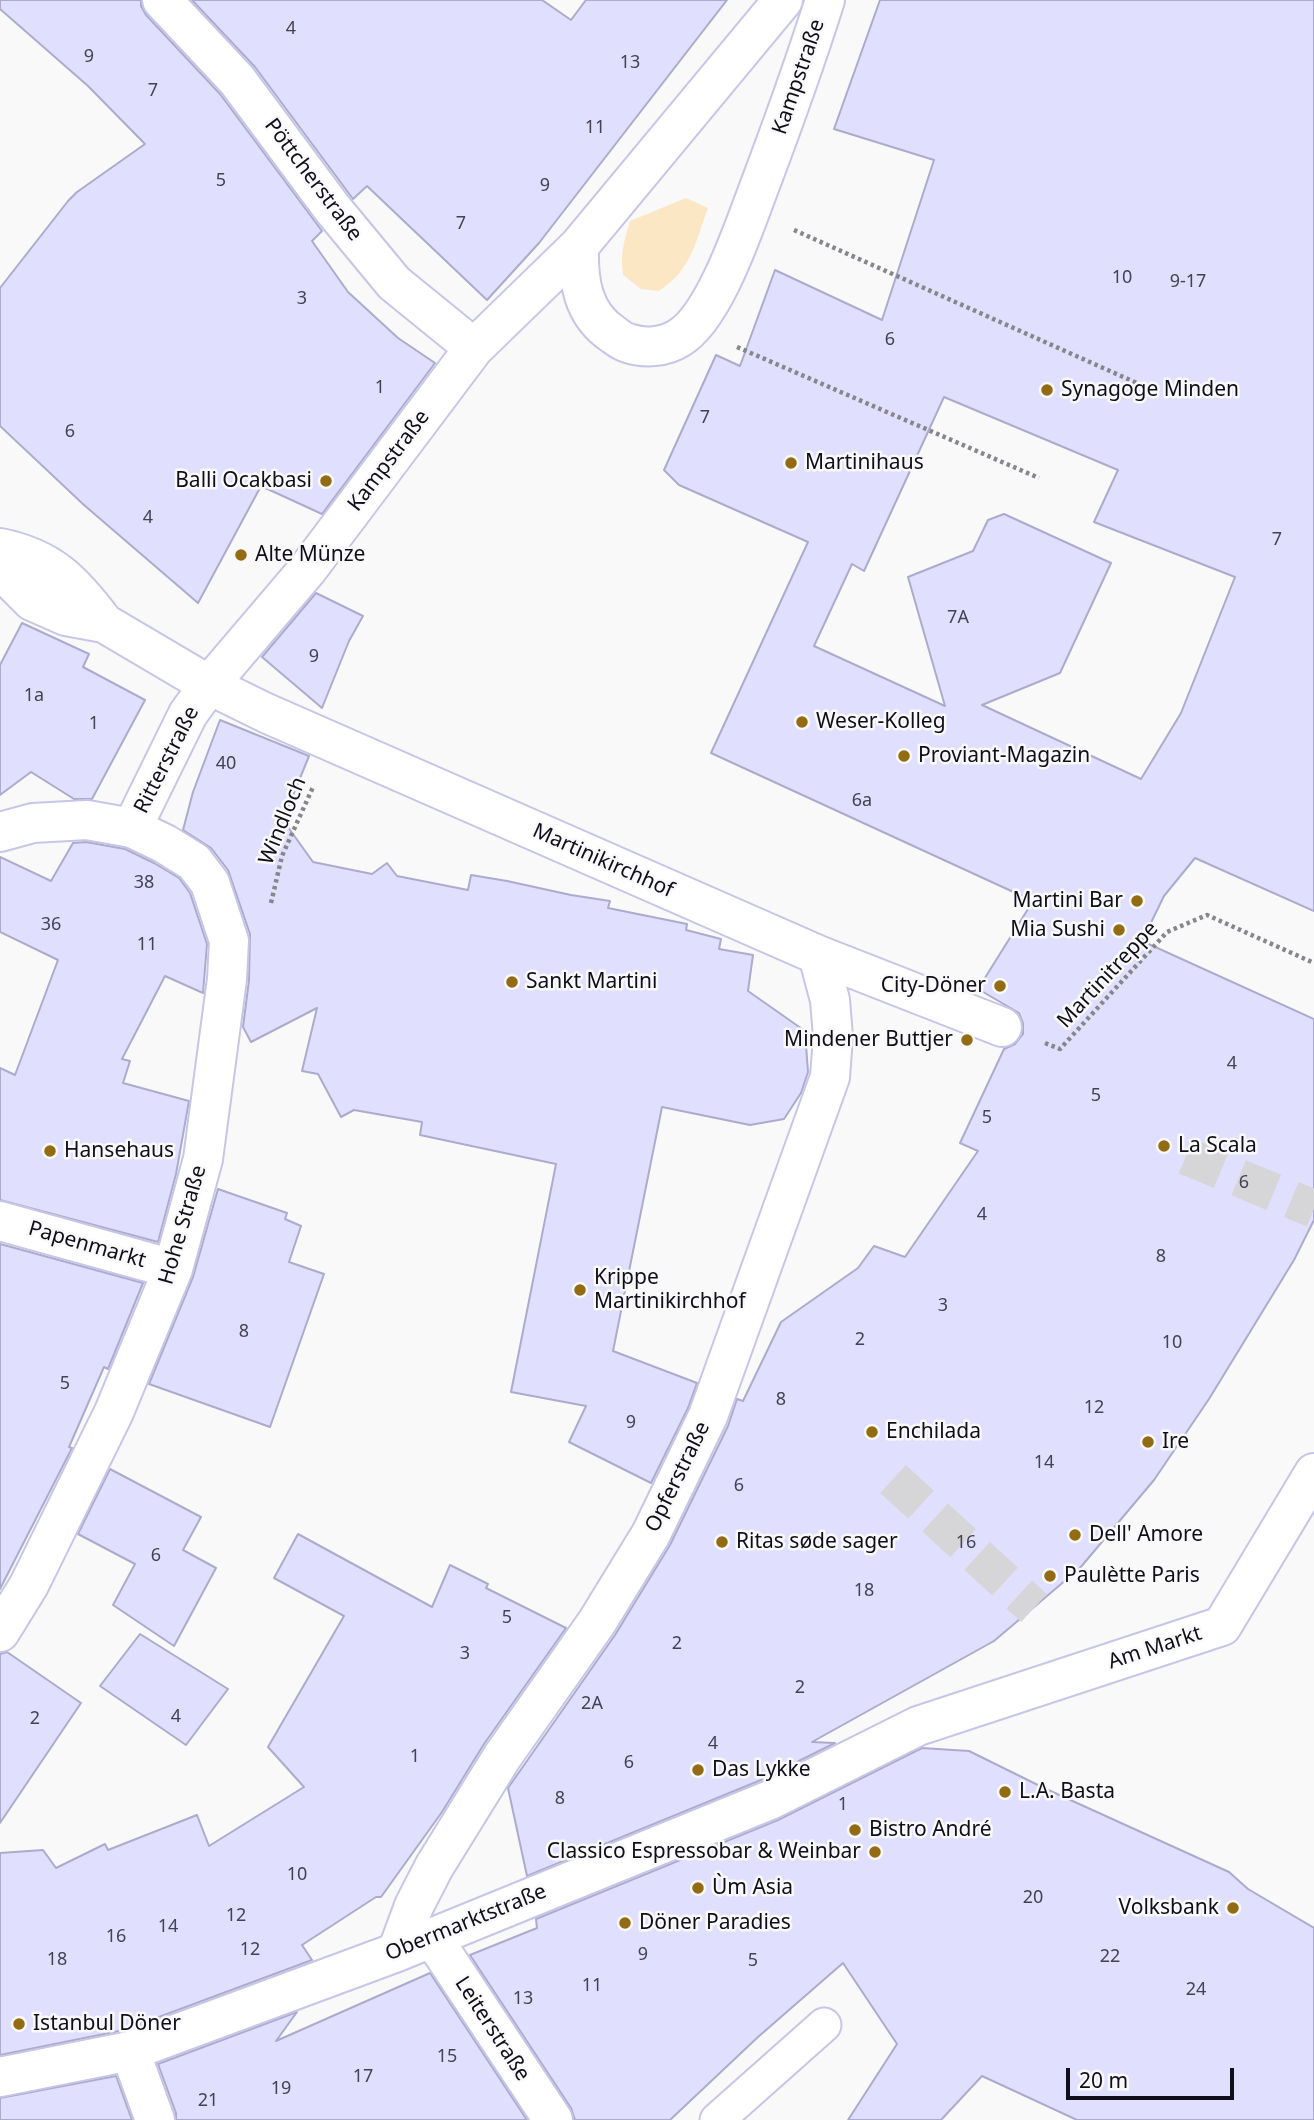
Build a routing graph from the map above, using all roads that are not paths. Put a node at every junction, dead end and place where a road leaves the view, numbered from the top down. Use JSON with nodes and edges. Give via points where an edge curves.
{"nodes":[{"id":1,"x":162,"y":0,"type":"edge"},
{"id":2,"x":783,"y":0,"type":"edge"},
{"id":3,"x":825,"y":0,"type":"edge"},
{"id":4,"x":579,"y":246,"type":"junction"},
{"id":5,"x":474,"y":348,"type":"junction"},
{"id":6,"x":0,"y":548,"type":"edge"},
{"id":7,"x":0,"y":563,"type":"edge"},
{"id":8,"x":104,"y":623,"type":"junction"},
{"id":9,"x":209,"y":685,"type":"junction"},
{"id":10,"x":132,"y":828,"type":"junction"},
{"id":11,"x":0,"y":832,"type":"edge"},
{"id":12,"x":818,"y":955,"type":"junction"},
{"id":13,"x":1002,"y":1027,"type":"road end"},
{"id":14,"x":0,"y":1221,"type":"edge"},
{"id":15,"x":173,"y":1269,"type":"junction"},
{"id":16,"x":1314,"y":1473,"type":"edge"},
{"id":17,"x":0,"y":1632,"type":"edge"},
{"id":18,"x":918,"y":1726,"type":"joint"},
{"id":19,"x":432,"y":1937,"type":"junction"},
{"id":20,"x":397,"y":1952,"type":"junction"},
{"id":21,"x":824,"y":2025,"type":"dead end"},
{"id":22,"x":130,"y":2051,"type":"junction"},
{"id":23,"x":0,"y":2077,"type":"edge"},
{"id":24,"x":155,"y":2120,"type":"edge"},
{"id":25,"x":553,"y":2120,"type":"edge"},
{"id":26,"x":717,"y":2120,"type":"edge"}],
"edges":[{"from":1,"to":5,"type":"street","name":"Pöttcherstraße","via":[[237,80],[394,283]]},
{"from":2,"to":4,"type":"street","name":"Kampstraße"},
{"from":3,"to":4,"type":"street","name":"Kampstraße","via":[[793,99],[732,257],[697,321],[681,337],[660,346],[627,343],[604,329],[588,306],[578,274]]},
{"from":4,"to":5,"type":"street","name":"Kampstraße"},
{"from":5,"to":9,"type":"street","name":"Kampstraße","via":[[307,570]]},
{"from":6,"to":8,"type":"street","via":[[24,553],[55,570]]},
{"from":7,"to":8,"type":"street","via":[[32,601],[66,616]]},
{"from":8,"to":9,"type":"street","name":"Martinikirchhof"},
{"from":9,"to":10,"type":"street","name":"Ritterstraße","via":[[188,714]]},
{"from":9,"to":12,"type":"street","name":"Martinikirchhof"},
{"from":10,"to":11,"type":"street","name":"Ritterstraße","via":[[87,820],[33,823]]},
{"from":10,"to":15,"type":"street","name":"Hohe Straße","via":[[194,862],[211,883],[229,941],[203,1159]]},
{"from":12,"to":13,"type":"street","name":"Martinikirchhof"},
{"from":12,"to":20,"type":"street","name":"Opferstraße","via":[[830,1000],[830,1077],[708,1416],[644,1545],[434,1867]]},
{"from":14,"to":15,"type":"street","name":"Papenmarkt"},
{"from":15,"to":17,"type":"street","name":"Hohe Straße","via":[[114,1412],[29,1585]]},
{"from":16,"to":18,"type":"street","name":"Am Markt","via":[[1222,1626]]},
{"from":18,"to":19,"type":"street","name":"Obermarktstraße","via":[[770,1800]]},
{"from":19,"to":20,"type":"street","name":"Obermarktstraße"},
{"from":19,"to":25,"type":"street","name":"Leiterstraße"},
{"from":20,"to":22,"type":"street","name":"Obermarktstraße"},
{"from":21,"to":26,"type":"lane"},
{"from":22,"to":23,"type":"street","name":"Obermarktstraße"},
{"from":22,"to":24,"type":"street"}]}
